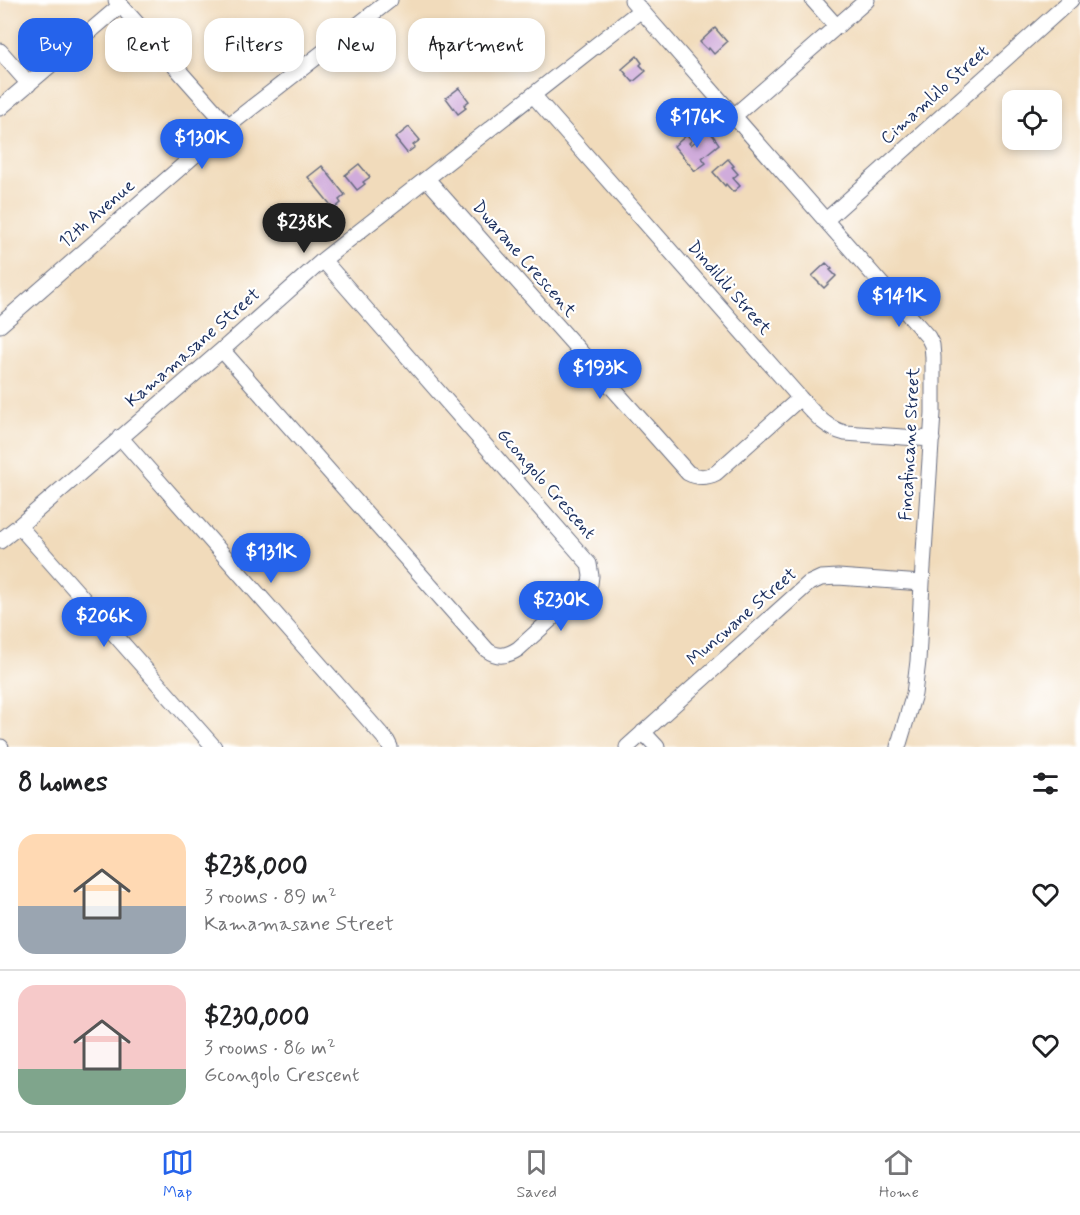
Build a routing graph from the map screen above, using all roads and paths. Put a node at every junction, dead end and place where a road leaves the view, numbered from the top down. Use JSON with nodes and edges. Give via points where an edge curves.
{"nodes":[{"id":1,"x":390,"y":0,"type":"edge"},
{"id":2,"x":813,"y":0,"type":"edge"},
{"id":3,"x":867,"y":0,"type":"edge"},
{"id":4,"x":1071,"y":0,"type":"edge"},
{"id":5,"x":118,"y":3,"type":"edge"},
{"id":6,"x":637,"y":5,"type":"edge"},
{"id":7,"x":837,"y":27,"type":"junction"},
{"id":8,"x":0,"y":51,"type":"edge"},
{"id":9,"x":29,"y":84,"type":"junction"},
{"id":10,"x":533,"y":95,"type":"junction"},
{"id":11,"x":0,"y":108,"type":"edge"},
{"id":12,"x":734,"y":117,"type":"junction"},
{"id":13,"x":228,"y":126,"type":"junction"},
{"id":14,"x":427,"y":179,"type":"junction"},
{"id":15,"x":826,"y":220,"type":"junction"},
{"id":16,"x":322,"y":260,"type":"junction"},
{"id":17,"x":0,"y":324,"type":"edge"},
{"id":18,"x":222,"y":350,"type":"junction"},
{"id":19,"x":800,"y":398,"type":"junction"},
{"id":20,"x":120,"y":437,"type":"junction"},
{"id":21,"x":932,"y":439,"type":"junction"},
{"id":22,"x":19,"y":526,"type":"junction"},
{"id":23,"x":0,"y":541,"type":"edge"},
{"id":24,"x":922,"y":583,"type":"junction"},
{"id":25,"x":643,"y":732,"type":"junction"},
{"id":26,"x":214,"y":747,"type":"edge"},
{"id":27,"x":390,"y":747,"type":"edge"},
{"id":28,"x":627,"y":747,"type":"edge"},
{"id":29,"x":657,"y":747,"type":"edge"},
{"id":30,"x":898,"y":747,"type":"edge"}],
"edges":[{"from":1,"to":13,"type":"street","name":"12th Avenue"},
{"from":2,"to":7,"type":"street"},
{"from":3,"to":7,"type":"street"},
{"from":4,"to":15,"type":"street","name":"Cimamlilo Street"},
{"from":5,"to":9,"type":"street"},
{"from":5,"to":13,"type":"street"},
{"from":6,"to":10,"type":"street","name":"Kamamasane Street"},
{"from":6,"to":12,"type":"street","name":"Fincafincane Street"},
{"from":7,"to":12,"type":"street"},
{"from":8,"to":9,"type":"street"},
{"from":9,"to":11,"type":"street"},
{"from":10,"to":14,"type":"street","name":"Kamamasane Street"},
{"from":10,"to":19,"type":"street","name":"Dindilili Street"},
{"from":12,"to":15,"type":"street","name":"Fincafincane Street"},
{"from":13,"to":17,"type":"street","name":"12th Avenue"},
{"from":14,"to":16,"type":"street","name":"Kamamasane Street"},
{"from":14,"to":19,"type":"street","name":"Dwarane Crescent","via":[[688,473],[699,477],[716,472]]},
{"from":15,"to":21,"type":"street","name":"Fincafincane Street","via":[[932,345]]},
{"from":16,"to":18,"type":"street","name":"Kamamasane Street"},
{"from":16,"to":18,"type":"street","name":"Gcongolo Crescent","via":[[589,564],[590,585],[518,649],[504,656],[487,651]]},
{"from":18,"to":20,"type":"street","name":"Kamamasane Street"},
{"from":19,"to":21,"type":"street","name":"Dindilili Street","via":[[823,423],[840,432]]},
{"from":20,"to":22,"type":"street","name":"Kamamasane Street"},
{"from":20,"to":27,"type":"street"},
{"from":21,"to":24,"type":"street","name":"Fincafincane Street"},
{"from":22,"to":23,"type":"street","name":"Kamamasane Street"},
{"from":22,"to":26,"type":"street"},
{"from":24,"to":25,"type":"street","name":"Muncwane Street","via":[[838,577],[813,581]]},
{"from":24,"to":30,"type":"street","name":"Fincafincane Street","via":[[914,694]]},
{"from":25,"to":28,"type":"street","name":"Muncwane Street"},
{"from":25,"to":29,"type":"street"}]}
